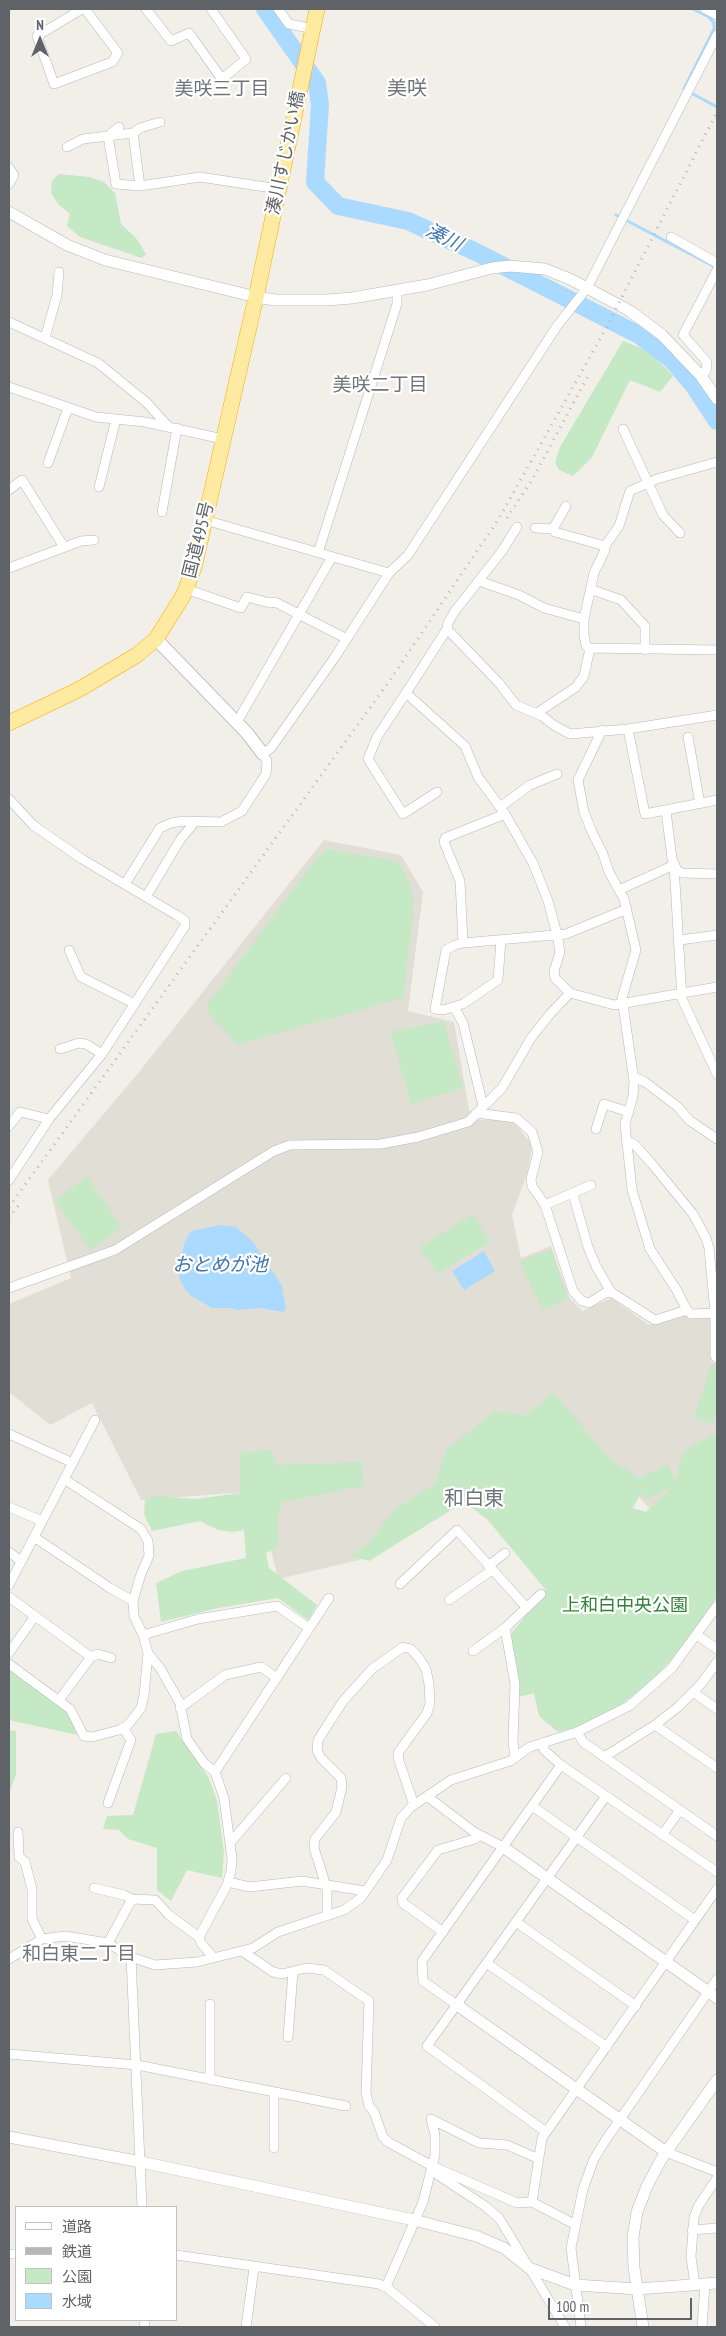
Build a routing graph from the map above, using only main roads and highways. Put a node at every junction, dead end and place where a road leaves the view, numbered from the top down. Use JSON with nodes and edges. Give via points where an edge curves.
{"nodes":[{"id":1,"x":317,"y":9,"type":"edge"},
{"id":2,"x":256,"y":297,"type":"joint"},
{"id":3,"x":156,"y":639,"type":"junction"},
{"id":4,"x":9,"y":723,"type":"edge"},
{"id":5,"x":263,"y":754,"type":"road end"}],
"edges":[{"from":1,"to":2,"type":"highway","name":"湊川すじかい橋"},
{"from":2,"to":3,"type":"highway","name":"国道495号","via":[[194,568],[186,589]]},
{"from":3,"to":4,"type":"highway","name":"国道495号","via":[[137,655],[78,690]]},
{"from":3,"to":5,"type":"main road","via":[[237,722]]}]}
